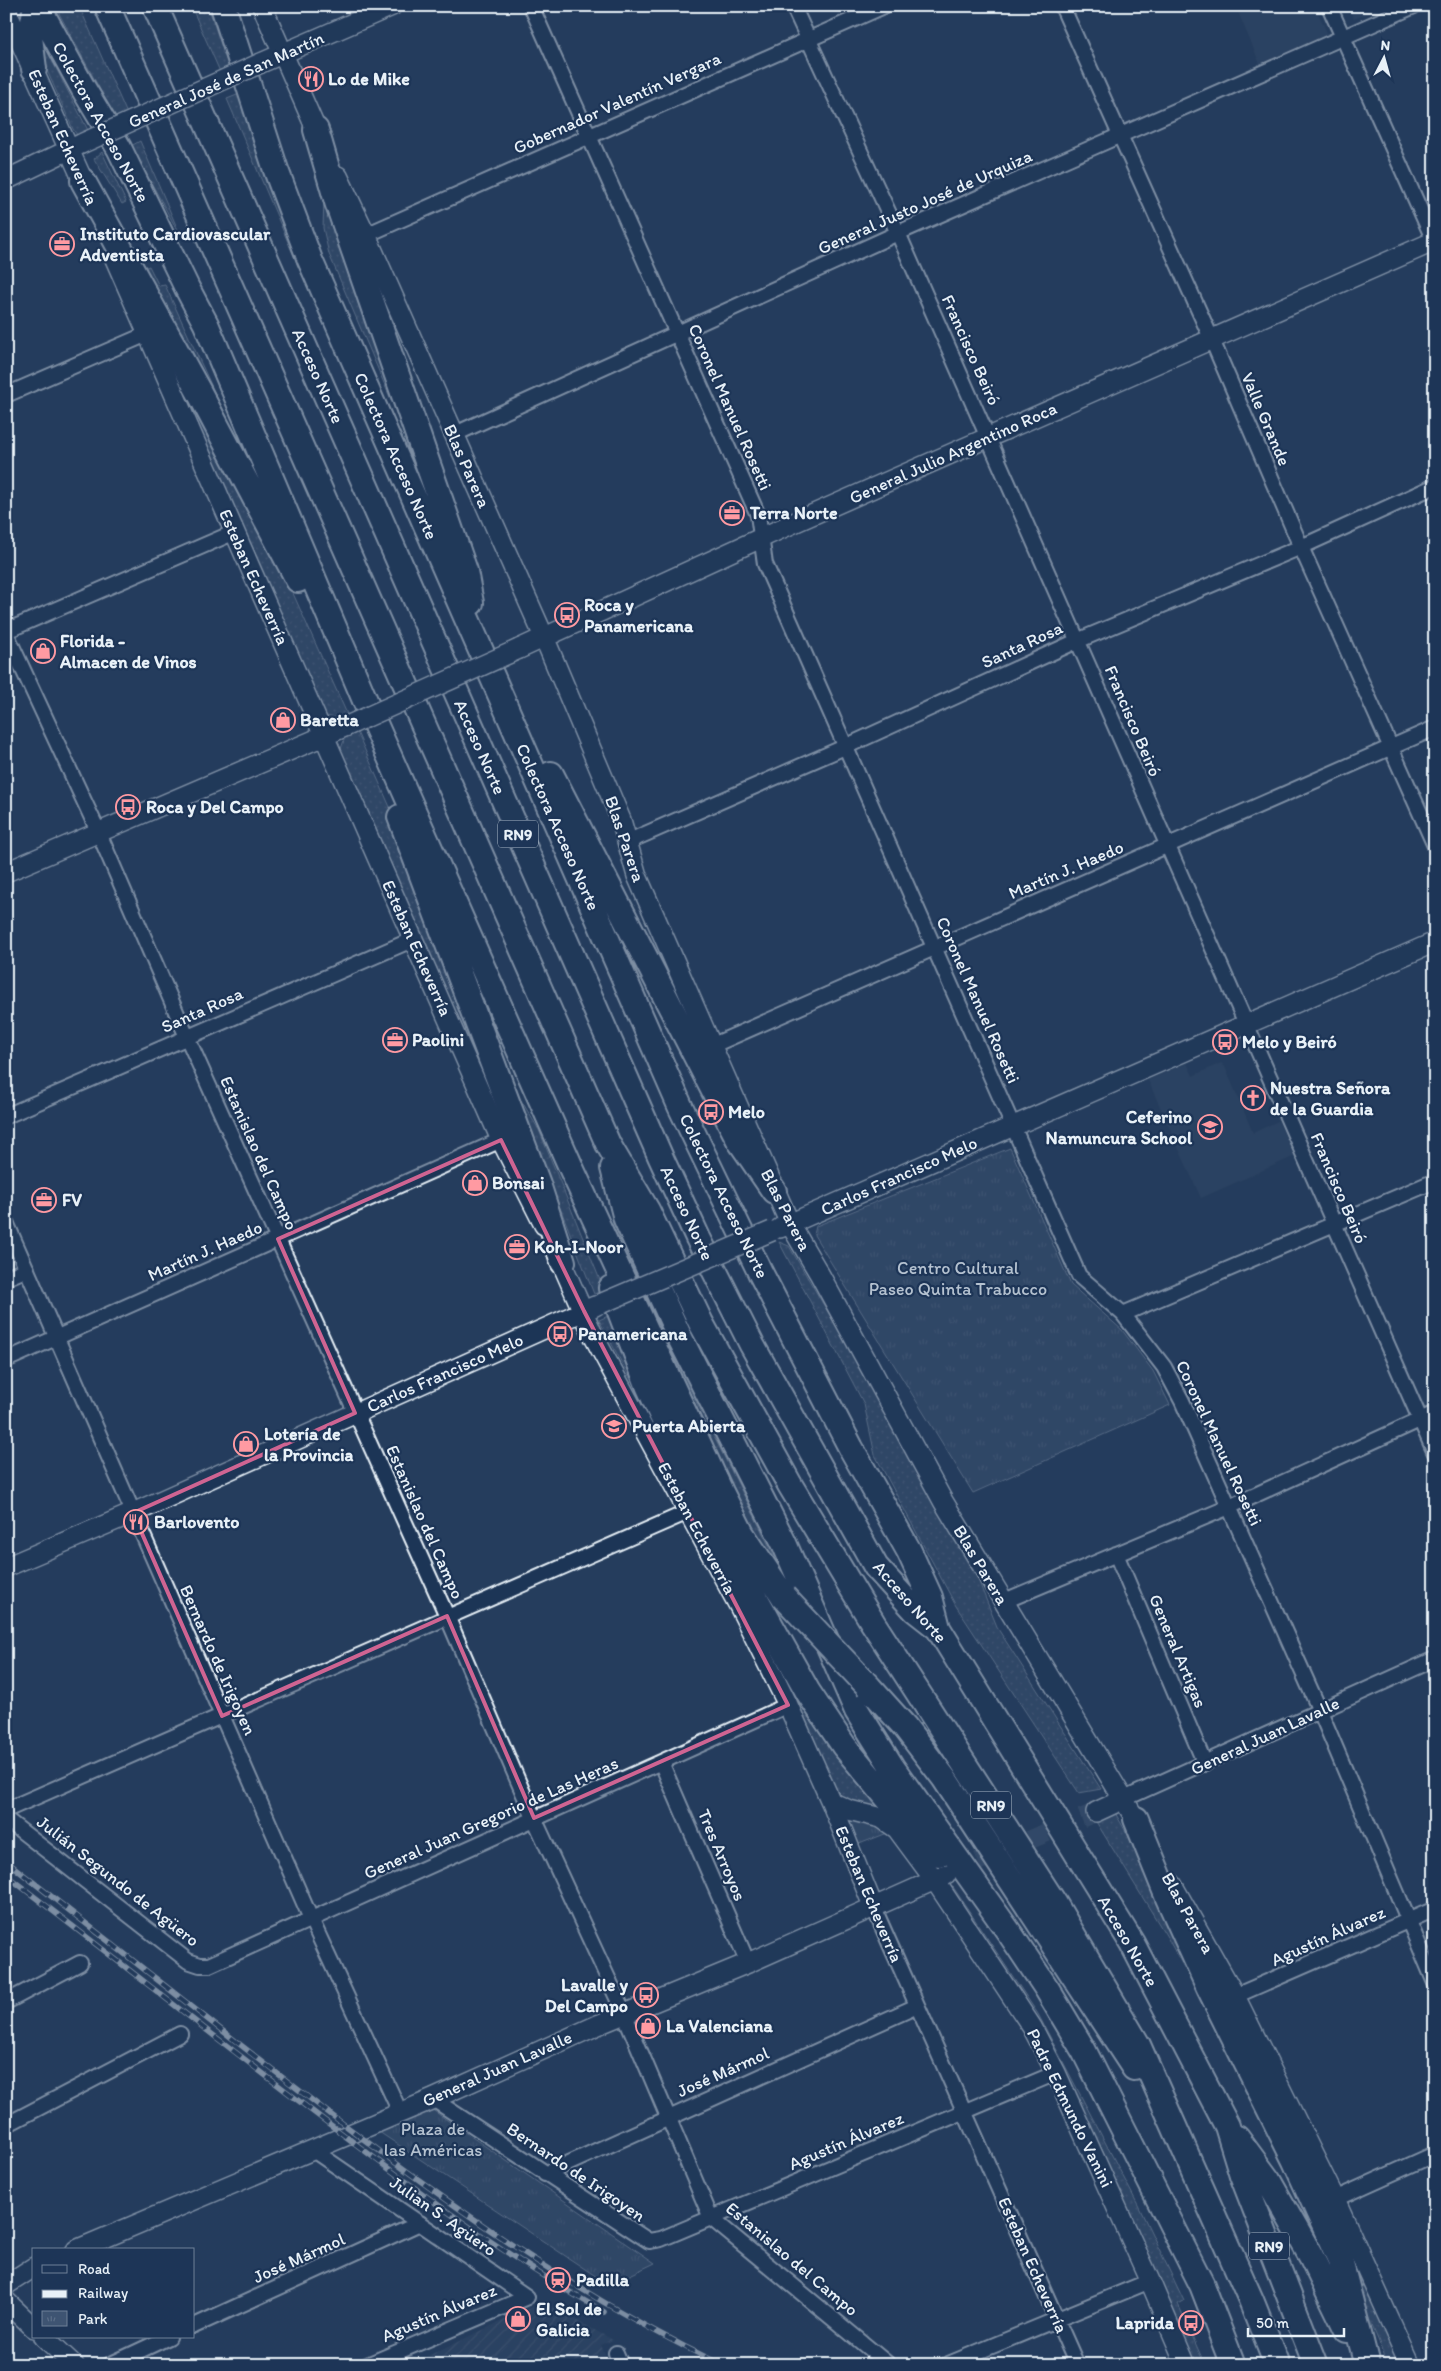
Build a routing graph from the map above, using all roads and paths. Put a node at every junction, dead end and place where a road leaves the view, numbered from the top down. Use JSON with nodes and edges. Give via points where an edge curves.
{"nodes":[{"id":1,"x":37,"y":6,"type":"edge"},
{"id":2,"x":107,"y":6,"type":"edge"},
{"id":3,"x":155,"y":6,"type":"edge"},
{"id":4,"x":223,"y":6,"type":"edge"},
{"id":5,"x":262,"y":6,"type":"edge"},
{"id":6,"x":392,"y":6,"type":"edge"},
{"id":7,"x":531,"y":6,"type":"edge"},
{"id":8,"x":793,"y":6,"type":"edge"},
{"id":9,"x":884,"y":6,"type":"edge"},
{"id":10,"x":1062,"y":6,"type":"edge"},
{"id":11,"x":1329,"y":6,"type":"edge"},
{"id":12,"x":1414,"y":6,"type":"edge"},
{"id":13,"x":6,"y":10,"type":"edge"},
{"id":14,"x":1343,"y":38,"type":"junction"},
{"id":15,"x":807,"y":39,"type":"junction"},
{"id":16,"x":283,"y":54,"type":"junction"},
{"id":17,"x":34,"y":69,"type":"junction"},
{"id":18,"x":316,"y":130,"type":"junction"},
{"id":19,"x":589,"y":136,"type":"junction"},
{"id":20,"x":1120,"y":137,"type":"junction"},
{"id":21,"x":77,"y":146,"type":"junction"},
{"id":22,"x":6,"y":180,"type":"edge"},
{"id":23,"x":83,"y":181,"type":"junction"},
{"id":24,"x":898,"y":234,"type":"junction"},
{"id":25,"x":366,"y":235,"type":"junction"},
{"id":26,"x":1435,"y":242,"type":"edge"},
{"id":27,"x":147,"y":334,"type":"junction"},
{"id":28,"x":677,"y":334,"type":"junction"},
{"id":29,"x":1212,"y":340,"type":"junction"},
{"id":30,"x":6,"y":395,"type":"edge"},
{"id":31,"x":453,"y":435,"type":"junction"},
{"id":32,"x":989,"y":437,"type":"junction"},
{"id":33,"x":1435,"y":486,"type":"edge"},
{"id":34,"x":235,"y":532,"type":"junction"},
{"id":35,"x":762,"y":538,"type":"junction"},
{"id":36,"x":1301,"y":547,"type":"junction"},
{"id":37,"x":6,"y":632,"type":"edge"},
{"id":38,"x":544,"y":637,"type":"junction"},
{"id":39,"x":1077,"y":640,"type":"junction"},
{"id":40,"x":481,"y":651,"type":"junction"},
{"id":41,"x":500,"y":694,"type":"junction"},
{"id":42,"x":368,"y":707,"type":"junction"},
{"id":43,"x":1435,"y":728,"type":"edge"},
{"id":44,"x":325,"y":736,"type":"junction"},
{"id":45,"x":847,"y":746,"type":"junction"},
{"id":46,"x":1390,"y":748,"type":"junction"},
{"id":47,"x":98,"y":831,"type":"junction"},
{"id":48,"x":627,"y":842,"type":"junction"},
{"id":49,"x":1435,"y":846,"type":"edge"},
{"id":50,"x":1166,"y":847,"type":"junction"},
{"id":51,"x":6,"y":872,"type":"edge"},
{"id":52,"x":414,"y":939,"type":"junction"},
{"id":53,"x":1435,"y":942,"type":"edge"},
{"id":54,"x":934,"y":947,"type":"junction"},
{"id":55,"x":1247,"y":1022,"type":"junction"},
{"id":56,"x":187,"y":1037,"type":"junction"},
{"id":57,"x":712,"y":1046,"type":"junction"},
{"id":58,"x":6,"y":1116,"type":"edge"},
{"id":59,"x":1013,"y":1126,"type":"junction"},
{"id":60,"x":501,"y":1140,"type":"junction"},
{"id":61,"x":608,"y":1144,"type":"junction"},
{"id":62,"x":573,"y":1172,"type":"junction"},
{"id":63,"x":1435,"y":1181,"type":"edge"},
{"id":64,"x":774,"y":1191,"type":"junction"},
{"id":65,"x":6,"y":1222,"type":"edge"},
{"id":66,"x":790,"y":1224,"type":"junction"},
{"id":67,"x":1334,"y":1224,"type":"junction"},
{"id":68,"x":278,"y":1239,"type":"junction"},
{"id":69,"x":563,"y":1262,"type":"junction"},
{"id":70,"x":27,"y":1269,"type":"junction"},
{"id":71,"x":6,"y":1278,"type":"edge"},
{"id":72,"x":592,"y":1308,"type":"junction"},
{"id":73,"x":1123,"y":1314,"type":"junction"},
{"id":74,"x":57,"y":1338,"type":"junction"},
{"id":75,"x":6,"y":1360,"type":"edge"},
{"id":76,"x":356,"y":1413,"type":"junction"},
{"id":77,"x":1435,"y":1413,"type":"edge"},
{"id":78,"x":1420,"y":1420,"type":"junction"},
{"id":79,"x":1435,"y":1453,"type":"edge"},
{"id":80,"x":1229,"y":1507,"type":"junction"},
{"id":81,"x":688,"y":1512,"type":"junction"},
{"id":82,"x":134,"y":1513,"type":"junction"},
{"id":83,"x":1116,"y":1554,"type":"junction"},
{"id":84,"x":6,"y":1567,"type":"edge"},
{"id":85,"x":1002,"y":1602,"type":"junction"},
{"id":86,"x":448,"y":1616,"type":"junction"},
{"id":87,"x":938,"y":1628,"type":"junction"},
{"id":88,"x":1435,"y":1659,"type":"edge"},
{"id":89,"x":788,"y":1705,"type":"junction"},
{"id":90,"x":1320,"y":1711,"type":"junction"},
{"id":91,"x":222,"y":1716,"type":"junction"},
{"id":92,"x":661,"y":1762,"type":"junction"},
{"id":93,"x":1205,"y":1764,"type":"junction"},
{"id":94,"x":832,"y":1802,"type":"junction"},
{"id":95,"x":1130,"y":1809,"type":"junction"},
{"id":96,"x":6,"y":1810,"type":"edge"},
{"id":97,"x":1096,"y":1812,"type":"tunnel mouth"},
{"id":98,"x":534,"y":1818,"type":"junction"},
{"id":99,"x":6,"y":1819,"type":"edge"},
{"id":100,"x":940,"y":1877,"type":"junction"},
{"id":101,"x":983,"y":1898,"type":"junction"},
{"id":102,"x":873,"y":1906,"type":"junction"},
{"id":103,"x":1435,"y":1909,"type":"edge"},
{"id":104,"x":311,"y":1919,"type":"junction"},
{"id":105,"x":1408,"y":1921,"type":"junction"},
{"id":106,"x":748,"y":1962,"type":"junction"},
{"id":107,"x":80,"y":1963,"type":"dead end"},
{"id":108,"x":208,"y":1964,"type":"joint"},
{"id":109,"x":1435,"y":1983,"type":"edge"},
{"id":110,"x":1235,"y":1996,"type":"junction"},
{"id":111,"x":6,"y":2002,"type":"edge"},
{"id":112,"x":917,"y":2006,"type":"junction"},
{"id":113,"x":624,"y":2013,"type":"junction"},
{"id":114,"x":180,"y":2034,"type":"dead end"},
{"id":115,"x":1056,"y":2073,"type":"junction"},
{"id":116,"x":433,"y":2099,"type":"junction"},
{"id":117,"x":964,"y":2111,"type":"junction"},
{"id":118,"x":400,"y":2112,"type":"junction"},
{"id":119,"x":669,"y":2117,"type":"junction"},
{"id":120,"x":6,"y":2125,"type":"edge"},
{"id":121,"x":1227,"y":2126,"type":"junction"},
{"id":122,"x":1176,"y":2132,"type":"junction"},
{"id":123,"x":313,"y":2150,"type":"junction"},
{"id":124,"x":1435,"y":2154,"type":"edge"},
{"id":125,"x":545,"y":2174,"type":"junction"},
{"id":126,"x":1335,"y":2199,"type":"junction"},
{"id":127,"x":711,"y":2218,"type":"junction"},
{"id":128,"x":420,"y":2223,"type":"junction"},
{"id":129,"x":649,"y":2241,"type":"joint"},
{"id":130,"x":81,"y":2248,"type":"edge"},
{"id":131,"x":32,"y":2268,"type":"edge"},
{"id":132,"x":1150,"y":2281,"type":"junction"},
{"id":133,"x":6,"y":2285,"type":"edge"},
{"id":134,"x":527,"y":2297,"type":"joint"},
{"id":135,"x":6,"y":2301,"type":"edge"},
{"id":136,"x":1057,"y":2319,"type":"junction"},
{"id":137,"x":32,"y":2326,"type":"edge"},
{"id":138,"x":195,"y":2326,"type":"edge"},
{"id":139,"x":45,"y":2338,"type":"edge"},
{"id":140,"x":167,"y":2338,"type":"edge"},
{"id":141,"x":74,"y":2365,"type":"edge"},
{"id":142,"x":109,"y":2365,"type":"edge"},
{"id":143,"x":366,"y":2365,"type":"edge"},
{"id":144,"x":889,"y":2365,"type":"edge"},
{"id":145,"x":946,"y":2365,"type":"edge"},
{"id":146,"x":1077,"y":2365,"type":"edge"},
{"id":147,"x":1186,"y":2365,"type":"edge"},
{"id":148,"x":1233,"y":2365,"type":"edge"},
{"id":149,"x":1277,"y":2365,"type":"edge"},
{"id":150,"x":1316,"y":2365,"type":"edge"},
{"id":151,"x":1366,"y":2365,"type":"edge"},
{"id":152,"x":1410,"y":2365,"type":"edge"}],
"edges":[{"from":1,"to":17,"type":"highway","via":[[30,36]]},
{"from":1,"to":42,"type":"highway","name":"Colectora Acceso Norte","via":[[120,148],[206,324]]},
{"from":2,"to":61,"type":"highway","name":"Acceso Norte","number":"RN9"},
{"from":3,"to":87,"type":"highway","name":"Acceso Norte","number":"RN9","via":[[698,1238],[752,1345],[876,1567],[915,1610]]},
{"from":4,"to":40,"type":"highway","name":"Colectora Acceso Norte","via":[[276,170],[310,260]]},
{"from":5,"to":16,"type":"street","name":"Blas Parera"},
{"from":6,"to":16,"type":"street","name":"General José de San Martín"},
{"from":7,"to":19,"type":"street","name":"Coronel Manuel Rosetti"},
{"from":8,"to":15,"type":"street","name":"Francisco Beiró"},
{"from":9,"to":15,"type":"street","name":"Gobernador Valentín Vergara"},
{"from":10,"to":20,"type":"street","name":"Valle Grande"},
{"from":11,"to":14,"type":"street"},
{"from":12,"to":14,"type":"street","name":"General Justo José de Urquiza"},
{"from":13,"to":17,"type":"street","name":"Esteban Echeverría"},
{"from":14,"to":20,"type":"street","name":"General Justo José de Urquiza"},
{"from":14,"to":26,"type":"street"},
{"from":15,"to":19,"type":"street","name":"Gobernador Valentín Vergara"},
{"from":15,"to":24,"type":"street","name":"Francisco Beiró"},
{"from":16,"to":18,"type":"street","name":"Blas Parera"},
{"from":16,"to":21,"type":"street","name":"General José de San Martín","bridge":true},
{"from":17,"to":21,"type":"street","name":"Esteban Echeverría"},
{"from":18,"to":25,"type":"street","name":"Blas Parera"},
{"from":18,"to":40,"type":"highway","via":[[337,202],[465,571]]},
{"from":19,"to":25,"type":"street","name":"Gobernador Valentín Vergara"},
{"from":19,"to":28,"type":"street","name":"Coronel Manuel Rosetti"},
{"from":20,"to":24,"type":"street","name":"General Justo José de Urquiza"},
{"from":20,"to":29,"type":"street","name":"Valle Grande"},
{"from":21,"to":22,"type":"street","name":"General José de San Martín"},
{"from":21,"to":23,"type":"street","name":"Esteban Echeverría"},
{"from":23,"to":27,"type":"street","name":"Esteban Echeverría"},
{"from":23,"to":42,"type":"highway","via":[[199,392],[336,654]]},
{"from":24,"to":28,"type":"street","name":"General Justo José de Urquiza"},
{"from":24,"to":32,"type":"street","name":"Francisco Beiró"},
{"from":25,"to":31,"type":"street","name":"Blas Parera"},
{"from":26,"to":29,"type":"street","name":"General Julio Argentino Roca"},
{"from":27,"to":30,"type":"street"},
{"from":27,"to":34,"type":"street","name":"Esteban Echeverría"},
{"from":28,"to":31,"type":"street","name":"General Justo José de Urquiza"},
{"from":28,"to":35,"type":"street","name":"Coronel Manuel Rosetti","via":[[758,515]]},
{"from":29,"to":32,"type":"street","name":"General Julio Argentino Roca"},
{"from":29,"to":36,"type":"street","name":"Valle Grande"},
{"from":31,"to":38,"type":"street","name":"Blas Parera"},
{"from":32,"to":35,"type":"street","name":"General Julio Argentino Roca"},
{"from":32,"to":39,"type":"street","name":"Francisco Beiró"},
{"from":33,"to":36,"type":"street","name":"Santa Rosa"},
{"from":34,"to":37,"type":"street"},
{"from":34,"to":44,"type":"street","name":"Esteban Echeverría"},
{"from":35,"to":38,"type":"street","name":"General Julio Argentino Roca"},
{"from":35,"to":45,"type":"street","name":"Coronel Manuel Rosetti","via":[[766,564]]},
{"from":36,"to":39,"type":"street","name":"Santa Rosa"},
{"from":36,"to":46,"type":"street","name":"Valle Grande"},
{"from":37,"to":47,"type":"street","name":"Estanislao del Campo"},
{"from":38,"to":44,"type":"street","name":"General Julio Argentino Roca","bridge":true},
{"from":38,"to":48,"type":"street","name":"Blas Parera"},
{"from":39,"to":45,"type":"street","name":"Santa Rosa"},
{"from":39,"to":50,"type":"street","name":"Francisco Beiró"},
{"from":40,"to":41,"type":"highway","name":"Colectora Acceso Norte"},
{"from":41,"to":64,"type":"highway","via":[[546,764],[739,1140]]},
{"from":41,"to":87,"type":"highway","name":"Colectora Acceso Norte","via":[[680,1106],[769,1290],[909,1551],[930,1597]]},
{"from":42,"to":62,"type":"highway","name":"Colectora Acceso Norte"},
{"from":42,"to":69,"type":"highway","via":[[399,813],[538,1184]]},
{"from":43,"to":46,"type":"street","name":"Martín J. Haedo"},
{"from":44,"to":47,"type":"street","name":"General Julio Argentino Roca"},
{"from":44,"to":52,"type":"street","name":"Esteban Echeverría"},
{"from":45,"to":48,"type":"street","name":"Santa Rosa"},
{"from":45,"to":54,"type":"street","name":"Coronel Manuel Rosetti"},
{"from":46,"to":49,"type":"street","name":"Valle Grande"},
{"from":46,"to":50,"type":"street","name":"Martín J. Haedo"},
{"from":47,"to":51,"type":"street","name":"General Julio Argentino Roca"},
{"from":47,"to":56,"type":"street","name":"Estanislao del Campo"},
{"from":48,"to":57,"type":"street","name":"Blas Parera","via":[[637,876]]},
{"from":50,"to":54,"type":"street","name":"Martín J. Haedo"},
{"from":50,"to":55,"type":"street","name":"Francisco Beiró"},
{"from":52,"to":56,"type":"street","name":"Santa Rosa"},
{"from":52,"to":60,"type":"street","name":"Esteban Echeverría"},
{"from":53,"to":55,"type":"street","name":"Carlos Francisco Melo"},
{"from":54,"to":57,"type":"street","name":"Martín J. Haedo"},
{"from":54,"to":59,"type":"street","name":"Coronel Manuel Rosetti"},
{"from":55,"to":59,"type":"street","name":"Carlos Francisco Melo"},
{"from":55,"to":67,"type":"street","name":"Francisco Beiró"},
{"from":56,"to":58,"type":"street","name":"Santa Rosa"},
{"from":56,"to":68,"type":"street","name":"Estanislao del Campo"},
{"from":57,"to":64,"type":"street","name":"Blas Parera"},
{"from":59,"to":66,"type":"street","name":"Carlos Francisco Melo"},
{"from":59,"to":73,"type":"street","name":"Coronel Manuel Rosetti","via":[[1079,1276]]},
{"from":60,"to":68,"type":"street","name":"Martín J. Haedo"},
{"from":60,"to":69,"type":"street","name":"Esteban Echeverría"},
{"from":61,"to":101,"type":"highway","via":[[626,1219],[681,1340],[784,1543],[857,1711],[892,1768]]},
{"from":61,"to":122,"type":"highway","name":"Acceso Norte","number":"RN9","via":[[647,1210],[701,1323],[790,1485],[873,1623],[1095,1969],[1138,2045]]},
{"from":62,"to":101,"type":"highway","via":[[602,1262],[667,1428],[694,1487],[808,1692],[844,1746],[911,1826]]},
{"from":62,"to":122,"type":"highway","bridge":true,"via":[[747,1542],[784,1597],[905,1727],[949,1786]]},
{"from":63,"to":67,"type":"street"},
{"from":64,"to":66,"type":"street","name":"Blas Parera"},
{"from":65,"to":70,"type":"street","name":"Bernardo de Irigoyen"},
{"from":66,"to":72,"type":"street","name":"Carlos Francisco Melo","bridge":true},
{"from":66,"to":85,"type":"street","name":"Blas Parera"},
{"from":67,"to":73,"type":"street"},
{"from":67,"to":78,"type":"street","name":"Francisco Beiró"},
{"from":68,"to":74,"type":"street","name":"Martín J. Haedo"},
{"from":68,"to":76,"type":"street","name":"Estanislao del Campo"},
{"from":69,"to":72,"type":"street","name":"Esteban Echeverría"},
{"from":70,"to":71,"type":"street"},
{"from":70,"to":74,"type":"street","name":"Bernardo de Irigoyen"},
{"from":72,"to":76,"type":"street","name":"Carlos Francisco Melo"},
{"from":72,"to":81,"type":"street","name":"Esteban Echeverría","via":[[594,1337]]},
{"from":73,"to":80,"type":"street","name":"Coronel Manuel Rosetti","via":[[1164,1367]]},
{"from":74,"to":75,"type":"street","name":"Martín J. Haedo"},
{"from":74,"to":82,"type":"street","name":"Bernardo de Irigoyen"},
{"from":76,"to":82,"type":"street","name":"Carlos Francisco Melo"},
{"from":76,"to":86,"type":"street","name":"Estanislao del Campo"},
{"from":77,"to":78,"type":"street"},
{"from":78,"to":79,"type":"street","name":"Francisco Beiró"},
{"from":78,"to":80,"type":"street"},
{"from":80,"to":83,"type":"street"},
{"from":80,"to":90,"type":"street","name":"Coronel Manuel Rosetti"},
{"from":81,"to":86,"type":"street"},
{"from":81,"to":89,"type":"street","name":"Esteban Echeverría"},
{"from":82,"to":84,"type":"street","name":"Carlos Francisco Melo"},
{"from":82,"to":91,"type":"street","name":"Bernardo de Irigoyen"},
{"from":83,"to":85,"type":"street"},
{"from":83,"to":93,"type":"street","name":"General Artigas"},
{"from":85,"to":95,"type":"street","name":"Blas Parera"},
{"from":86,"to":91,"type":"street"},
{"from":86,"to":98,"type":"street","name":"Estanislao del Campo"},
{"from":87,"to":121,"type":"highway","name":"Acceso Norte","number":"RN9","via":[[1132,1943]]},
{"from":88,"to":90,"type":"street","name":"General Juan Lavalle"},
{"from":89,"to":92,"type":"street","name":"General Juan Gregorio de Las Heras"},
{"from":89,"to":94,"type":"street","name":"Esteban Echeverría"},
{"from":90,"to":93,"type":"street","name":"General Juan Lavalle"},
{"from":90,"to":105,"type":"street","name":"Coronel Manuel Rosetti"},
{"from":91,"to":96,"type":"street"},
{"from":91,"to":104,"type":"street","name":"Bernardo de Irigoyen"},
{"from":92,"to":98,"type":"street","name":"General Juan Gregorio de Las Heras"},
{"from":92,"to":106,"type":"street","name":"Tres Arroyos"},
{"from":93,"to":95,"type":"street","name":"General Juan Lavalle"},
{"from":94,"to":100,"type":"street","name":"Padre Edmundo Vanini","via":[[890,1822]]},
{"from":94,"to":102,"type":"street","name":"Esteban Echeverría"},
{"from":95,"to":97,"type":"street","name":"General Juan Lavalle"},
{"from":95,"to":110,"type":"street","name":"Blas Parera"},
{"from":95,"to":151,"type":"highway","via":[[1209,1988],[1340,2260]]},
{"from":98,"to":104,"type":"street","name":"General Juan Gregorio de Las Heras"},
{"from":98,"to":113,"type":"street","name":"Estanislao del Campo"},
{"from":99,"to":108,"type":"street","name":"Julián Segundo de Agüero","via":[[188,1961]]},
{"from":100,"to":102,"type":"street","name":"General Juan Lavalle"},
{"from":100,"to":115,"type":"street","name":"Padre Edmundo Vanini","via":[[1032,2027]]},
{"from":101,"to":148,"type":"highway","via":[[1047,1989],[1092,2065],[1202,2285]]},
{"from":102,"to":106,"type":"street","name":"General Juan Lavalle"},
{"from":102,"to":112,"type":"street","name":"Esteban Echeverría"},
{"from":103,"to":105,"type":"street","name":"Agustín Álvarez"},
{"from":104,"to":108,"type":"street","name":"General Juan Gregorio de Las Heras"},
{"from":104,"to":118,"type":"street","name":"Bernardo de Irigoyen"},
{"from":105,"to":109,"type":"street","name":"Coronel Manuel Rosetti"},
{"from":105,"to":110,"type":"street","name":"Agustín Álvarez"},
{"from":106,"to":113,"type":"street","name":"General Juan Lavalle"},
{"from":107,"to":111,"type":"street"},
{"from":110,"to":126,"type":"street","name":"Blas Parera"},
{"from":112,"to":117,"type":"street","name":"Esteban Echeverría"},
{"from":112,"to":119,"type":"street","name":"José Mármol"},
{"from":113,"to":116,"type":"street","name":"General Juan Lavalle"},
{"from":113,"to":119,"type":"street","name":"Estanislao del Campo"},
{"from":114,"to":120,"type":"street"},
{"from":115,"to":117,"type":"street","name":"Agustín Álvarez"},
{"from":115,"to":132,"type":"street","name":"Padre Edmundo Vanini"},
{"from":116,"to":118,"type":"street","name":"General Juan Lavalle"},
{"from":116,"to":125,"type":"street","name":"Bernardo de Irigoyen"},
{"from":117,"to":127,"type":"street","name":"Agustín Álvarez"},
{"from":117,"to":136,"type":"street","name":"Esteban Echeverría"},
{"from":118,"to":123,"type":"street","name":"General Juan Lavalle"},
{"from":119,"to":125,"type":"street","name":"José Mármol"},
{"from":119,"to":127,"type":"street","name":"Estanislao del Campo"},
{"from":121,"to":150,"type":"highway","name":"Acceso Norte","number":"RN9","via":[[1242,2175]]},
{"from":121,"to":151,"type":"highway","via":[[1268,2180]]},
{"from":122,"to":149,"type":"highway","name":"Acceso Norte","number":"RN9"},
{"from":123,"to":128,"type":"street","name":"Julian S. Agüero"},
{"from":123,"to":130,"type":"street","name":"General Juan Lavalle"},
{"from":124,"to":126,"type":"street"},
{"from":125,"to":129,"type":"street","name":"Bernardo de Irigoyen"},
{"from":126,"to":152,"type":"street","name":"Blas Parera"},
{"from":127,"to":129,"type":"street","name":"Agustín Álvarez"},
{"from":127,"to":144,"type":"street","name":"Estanislao del Campo"},
{"from":128,"to":134,"type":"street","name":"Julian S. Agüero"},
{"from":128,"to":138,"type":"street","name":"José Mármol"},
{"from":131,"to":133,"type":"street"},
{"from":132,"to":136,"type":"street"},
{"from":132,"to":147,"type":"street","name":"Padre Edmundo Vanini"},
{"from":134,"to":143,"type":"street","name":"Agustín Álvarez"},
{"from":135,"to":137,"type":"street"},
{"from":136,"to":145,"type":"street"},
{"from":136,"to":146,"type":"street","name":"Esteban Echeverría"},
{"from":139,"to":141,"type":"street"},
{"from":140,"to":142,"type":"street"}]}
